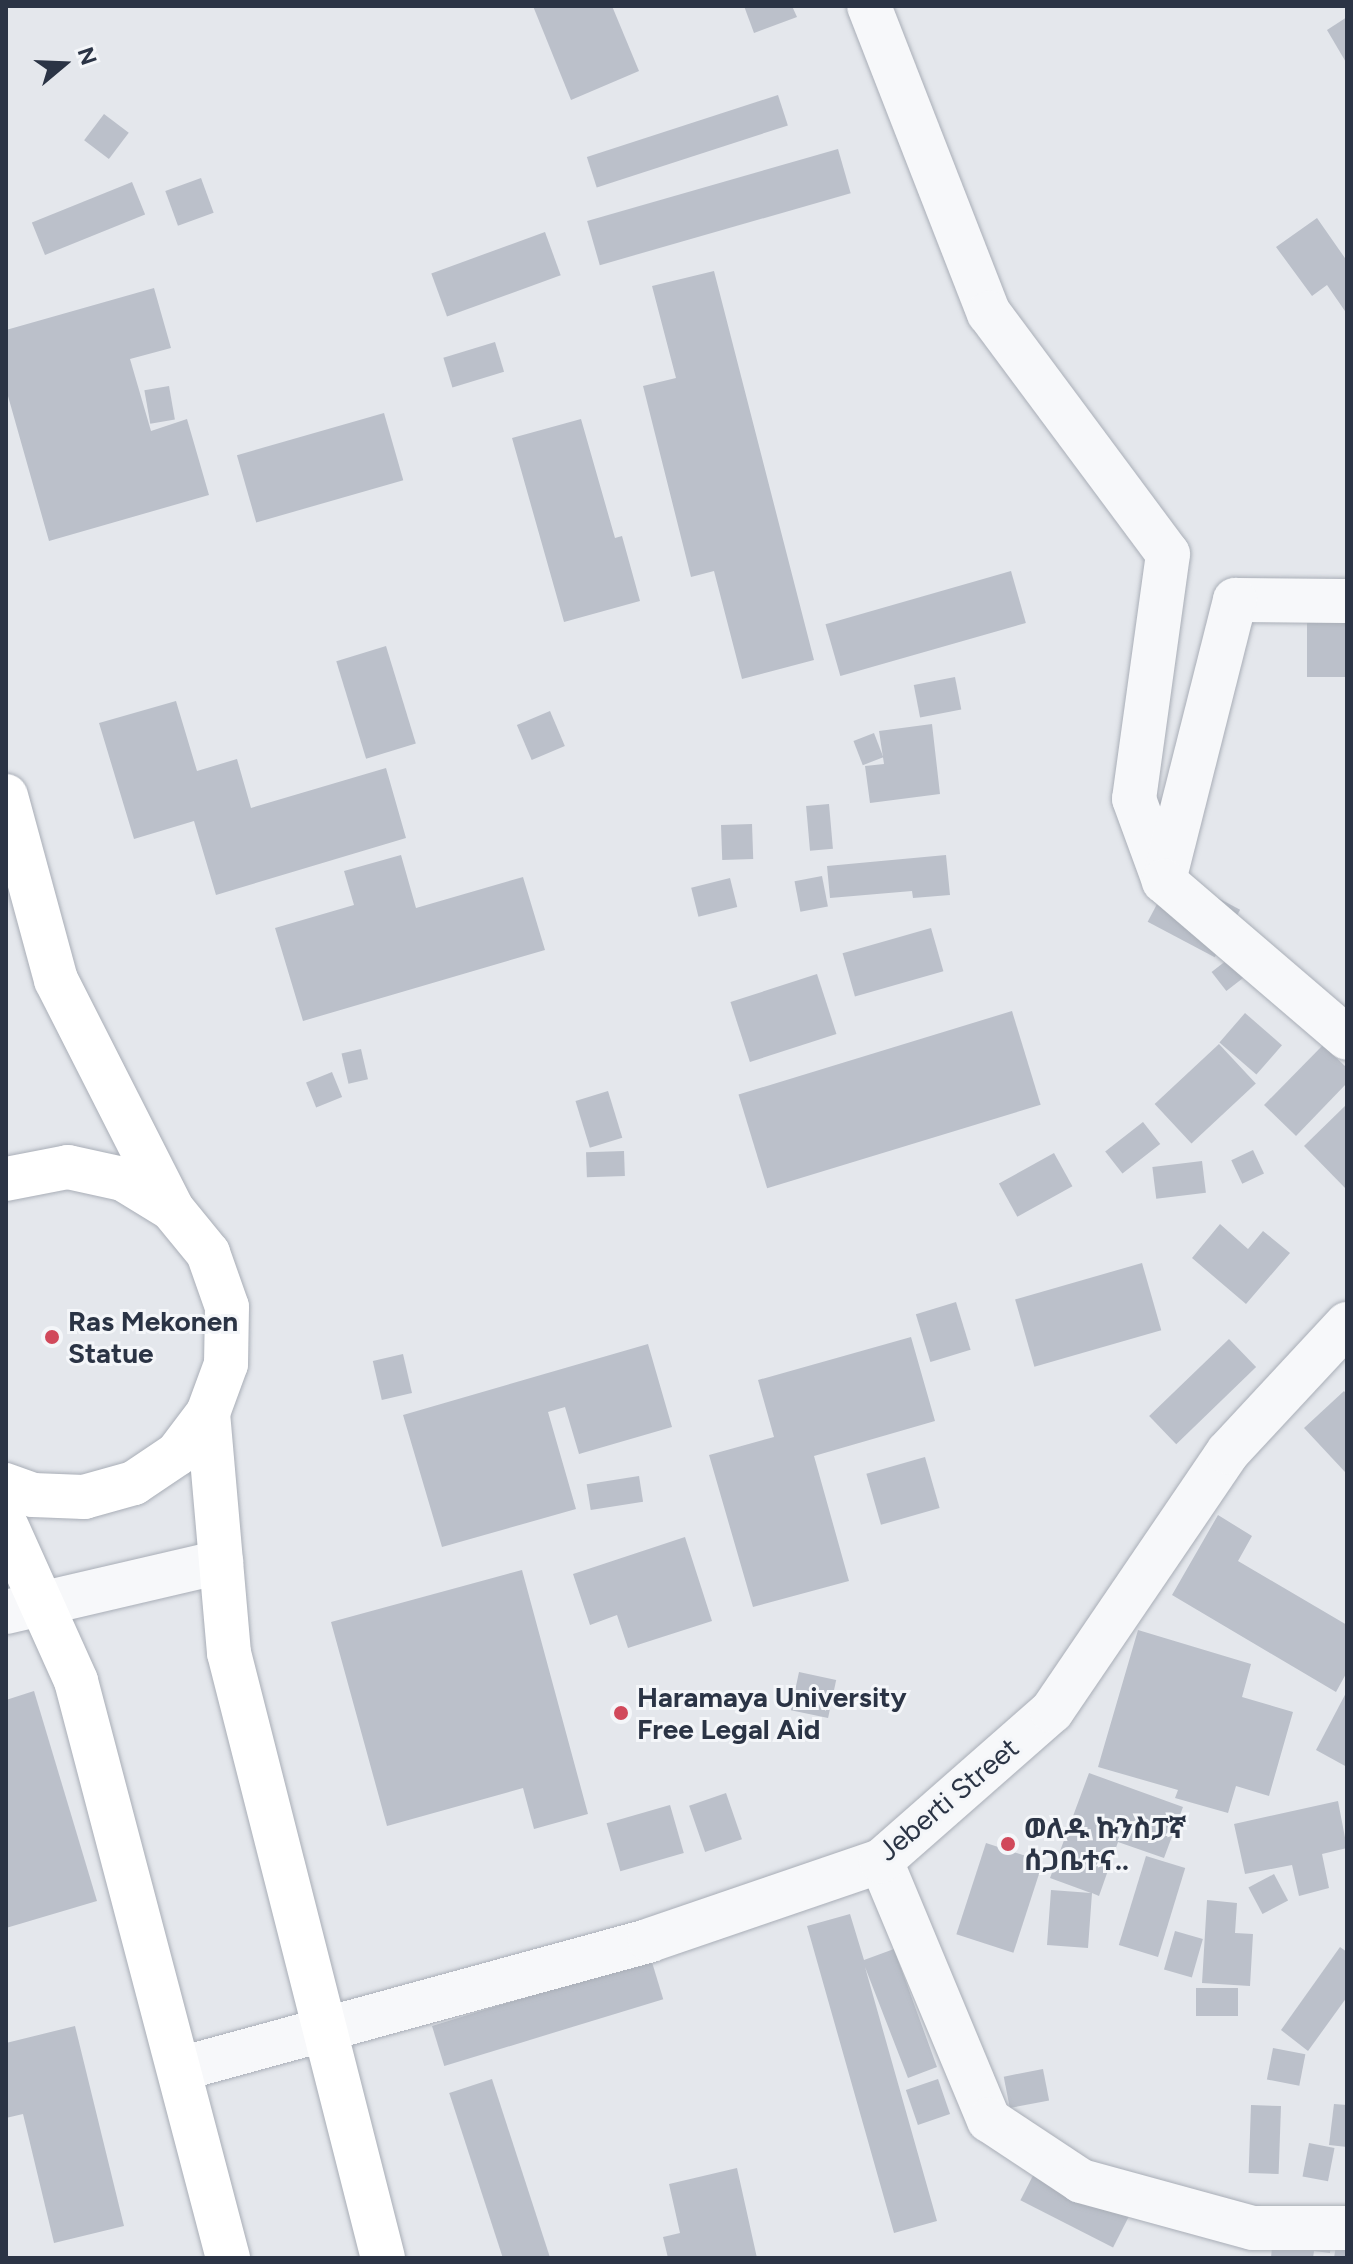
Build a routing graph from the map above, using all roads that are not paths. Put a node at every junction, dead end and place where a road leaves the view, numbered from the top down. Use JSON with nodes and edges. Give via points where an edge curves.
{"nodes":[{"id":1,"x":869,"y":6,"type":"edge"},
{"id":2,"x":1347,"y":601,"type":"edge"},
{"id":3,"x":6,"y":796,"type":"edge"},
{"id":4,"x":1164,"y":881,"type":"junction"},
{"id":5,"x":1347,"y":1038,"type":"edge"},
{"id":6,"x":6,"y":1179,"type":"edge"},
{"id":7,"x":172,"y":1209,"type":"junction"},
{"id":8,"x":1347,"y":1324,"type":"edge"},
{"id":9,"x":208,"y":1413,"type":"junction"},
{"id":10,"x":6,"y":1485,"type":"edge"},
{"id":11,"x":6,"y":1525,"type":"edge"},
{"id":12,"x":221,"y":1562,"type":"junction"},
{"id":13,"x":23,"y":1607,"type":"edge"},
{"id":14,"x":881,"y":1861,"type":"junction"},
{"id":15,"x":324,"y":2030,"type":"junction"},
{"id":16,"x":180,"y":2069,"type":"junction"},
{"id":17,"x":1347,"y":2228,"type":"edge"},
{"id":18,"x":228,"y":2258,"type":"edge"},
{"id":19,"x":383,"y":2258,"type":"edge"}],
"edges":[{"from":1,"to":4,"type":"street","via":[[989,313],[1168,554],[1134,799]]},
{"from":2,"to":4,"type":"street","via":[[1235,600]]},
{"from":3,"to":7,"type":"main road","via":[[56,980]]},
{"from":4,"to":5,"type":"street"},
{"from":6,"to":7,"type":"main road","via":[[68,1167],[123,1179]]},
{"from":7,"to":9,"type":"main road","via":[[208,1253],[227,1307],[226,1364]]},
{"from":8,"to":14,"type":"street","name":"Jeberti Street","via":[[1228,1452],[1052,1711]]},
{"from":9,"to":10,"type":"main road","via":[[177,1454],[134,1483],[84,1497],[33,1495]]},
{"from":9,"to":12,"type":"main road"},
{"from":11,"to":13,"type":"main road"},
{"from":12,"to":13,"type":"street"},
{"from":12,"to":15,"type":"main road","via":[[229,1653]]},
{"from":13,"to":16,"type":"main road","via":[[76,1681]]},
{"from":14,"to":15,"type":"street","name":"Jeberti Street","via":[[650,1940]]},
{"from":14,"to":17,"type":"street","via":[[989,2120],[1081,2181],[1253,2228]]},
{"from":15,"to":16,"type":"street","name":"Jeberti Street"},
{"from":15,"to":19,"type":"main road"},
{"from":16,"to":18,"type":"main road"}]}
